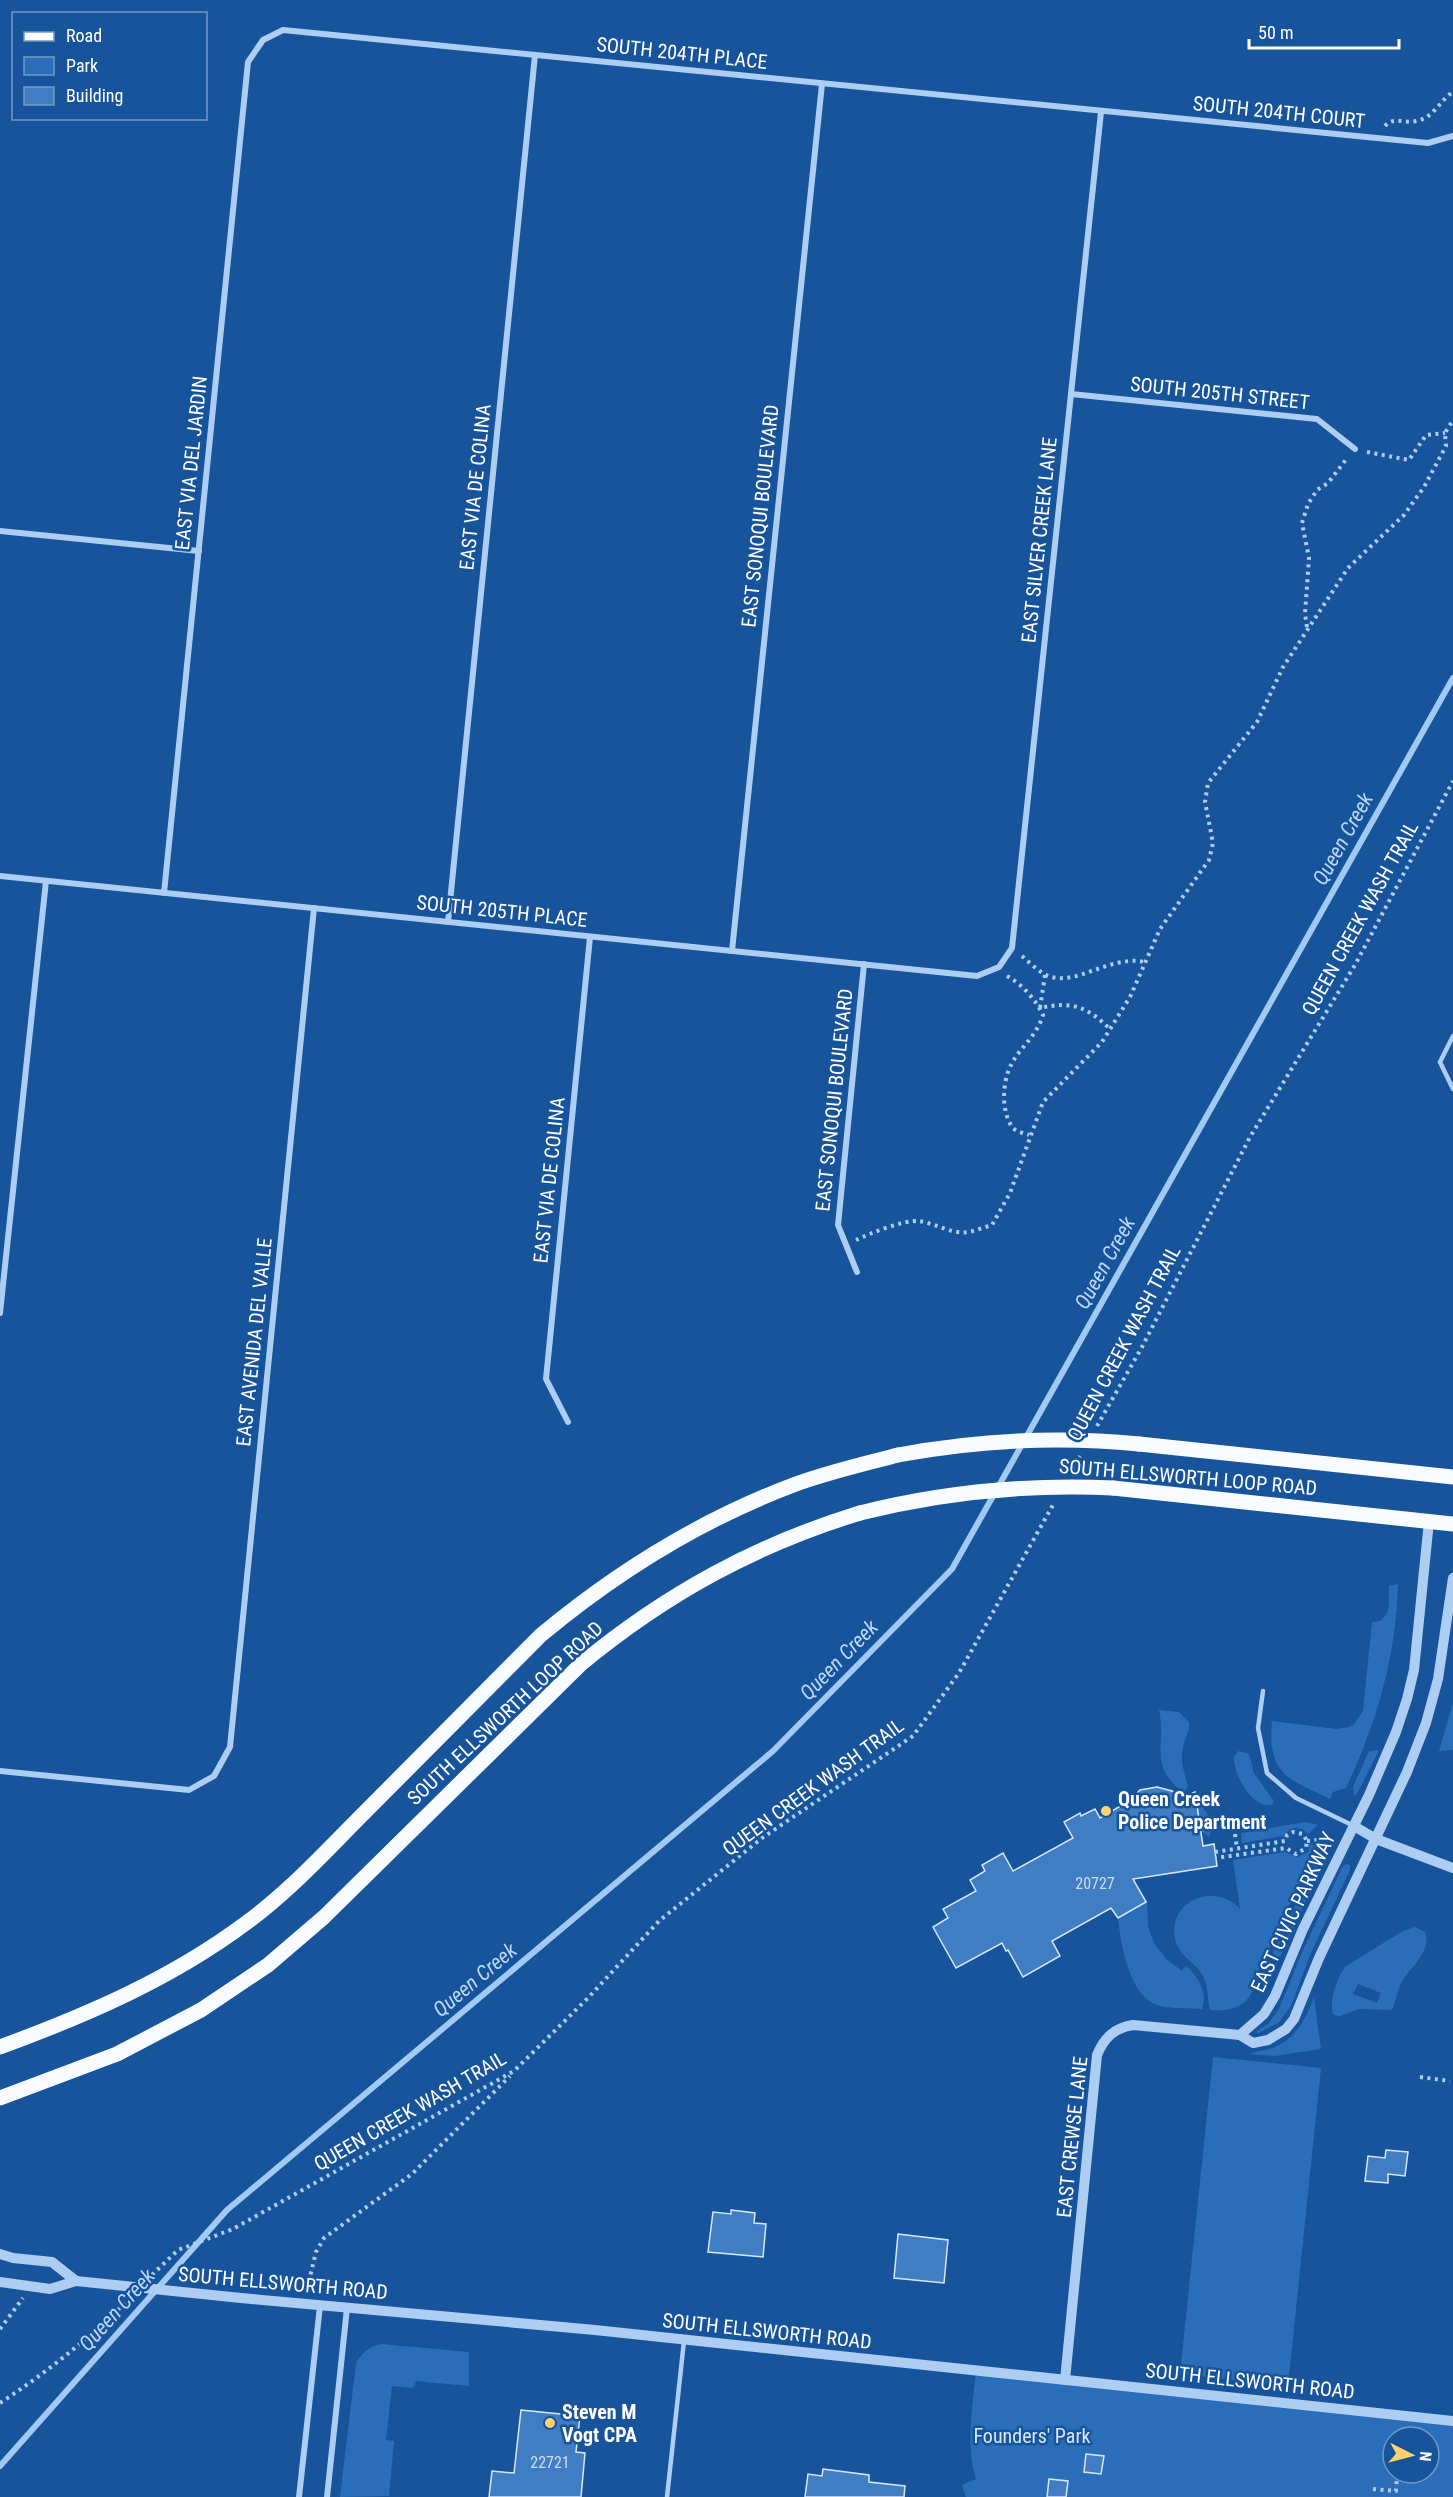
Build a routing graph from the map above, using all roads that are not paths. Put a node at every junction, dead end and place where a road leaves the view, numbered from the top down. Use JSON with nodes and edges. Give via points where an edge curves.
{"nodes":[{"id":1,"x":263,"y":40,"type":"joint"},
{"id":2,"x":535,"y":55,"type":"junction"},
{"id":3,"x":822,"y":84,"type":"junction"},
{"id":4,"x":1101,"y":112,"type":"junction"},
{"id":5,"x":1453,"y":136,"type":"edge"},
{"id":6,"x":1071,"y":394,"type":"junction"},
{"id":7,"x":1355,"y":449,"type":"road end"},
{"id":8,"x":0,"y":531,"type":"edge"},
{"id":9,"x":199,"y":551,"type":"junction"},
{"id":10,"x":0,"y":876,"type":"edge"},
{"id":11,"x":46,"y":881,"type":"junction"},
{"id":12,"x":164,"y":893,"type":"junction"},
{"id":13,"x":314,"y":908,"type":"junction"},
{"id":14,"x":448,"y":922,"type":"junction"},
{"id":15,"x":590,"y":937,"type":"junction"},
{"id":16,"x":732,"y":951,"type":"junction"},
{"id":17,"x":864,"y":964,"type":"junction"},
{"id":18,"x":996,"y":968,"type":"joint"},
{"id":19,"x":1453,"y":1036,"type":"edge"},
{"id":20,"x":1453,"y":1089,"type":"edge"},
{"id":21,"x":857,"y":1272,"type":"dead end"},
{"id":22,"x":0,"y":1313,"type":"edge"},
{"id":23,"x":568,"y":1422,"type":"dead end"},
{"id":24,"x":1453,"y":1477,"type":"edge"},
{"id":25,"x":1429,"y":1521,"type":"junction"},
{"id":26,"x":1453,"y":1524,"type":"edge"},
{"id":27,"x":1453,"y":1578,"type":"edge"},
{"id":28,"x":1263,"y":1691,"type":"dead end"},
{"id":29,"x":0,"y":1771,"type":"edge"},
{"id":30,"x":1354,"y":1826,"type":"junction"},
{"id":31,"x":1376,"y":1839,"type":"junction"},
{"id":32,"x":1453,"y":1868,"type":"edge"},
{"id":33,"x":1240,"y":2035,"type":"junction"},
{"id":34,"x":0,"y":2047,"type":"edge"},
{"id":35,"x":0,"y":2098,"type":"edge"},
{"id":36,"x":0,"y":2254,"type":"edge"},
{"id":37,"x":76,"y":2281,"type":"junction"},
{"id":38,"x":0,"y":2282,"type":"edge"},
{"id":39,"x":320,"y":2306,"type":"junction"},
{"id":40,"x":347,"y":2308,"type":"junction"},
{"id":41,"x":684,"y":2341,"type":"junction"},
{"id":42,"x":1065,"y":2380,"type":"junction"},
{"id":43,"x":1453,"y":2421,"type":"edge"},
{"id":44,"x":299,"y":2497,"type":"edge"},
{"id":45,"x":327,"y":2497,"type":"edge"},
{"id":46,"x":667,"y":2497,"type":"edge"}],
"edges":[{"from":1,"to":2,"type":"street","name":"SOUTH 204TH PLACE","via":[[283,30]]},
{"from":1,"to":9,"type":"street","name":"EAST VIA DEL JARDIN","via":[[248,62]]},
{"from":2,"to":3,"type":"street","name":"SOUTH 204TH PLACE"},
{"from":2,"to":14,"type":"street","name":"EAST VIA DE COLINA"},
{"from":3,"to":4,"type":"street","name":"SOUTH 204TH PLACE"},
{"from":3,"to":16,"type":"street","name":"EAST SONOQUI BOULEVARD"},
{"from":4,"to":5,"type":"street","name":"SOUTH 204TH COURT","via":[[1428,143]]},
{"from":4,"to":6,"type":"street","name":"EAST SILVER CREEK LANE"},
{"from":6,"to":7,"type":"street","name":"SOUTH 205TH STREET","via":[[1317,419]]},
{"from":6,"to":18,"type":"street","name":"EAST SILVER CREEK LANE","via":[[1012,948]]},
{"from":8,"to":9,"type":"street"},
{"from":9,"to":12,"type":"street","name":"EAST VIA DEL JARDIN"},
{"from":10,"to":11,"type":"street","name":"SOUTH 205TH PLACE"},
{"from":11,"to":12,"type":"street","name":"SOUTH 205TH PLACE"},
{"from":11,"to":22,"type":"street"},
{"from":12,"to":13,"type":"street","name":"SOUTH 205TH PLACE"},
{"from":13,"to":14,"type":"street","name":"SOUTH 205TH PLACE"},
{"from":13,"to":29,"type":"street","name":"EAST AVENIDA DEL VALLE","via":[[230,1747],[214,1776],[189,1790]]},
{"from":14,"to":15,"type":"street","name":"SOUTH 205TH PLACE"},
{"from":15,"to":16,"type":"street","name":"SOUTH 205TH PLACE"},
{"from":15,"to":23,"type":"street","name":"EAST VIA DE COLINA","via":[[546,1379]]},
{"from":16,"to":17,"type":"street","name":"SOUTH 205TH PLACE"},
{"from":17,"to":18,"type":"street","name":"SOUTH 205TH PLACE","via":[[977,976]]},
{"from":17,"to":21,"type":"street","name":"EAST SONOQUI BOULEVARD","via":[[838,1225]]},
{"from":19,"to":20,"type":"lane","via":[[1440,1062]]},
{"from":24,"to":34,"type":"main road","name":"SOUTH ELLSWORTH LOOP ROAD","bridge":true,"via":[[1104,1440],[1018,1439],[898,1455],[808,1480],[717,1518],[640,1561],[578,1605],[541,1635],[303,1873],[248,1922],[135,1992]]},
{"from":25,"to":26,"type":"main road","name":"SOUTH ELLSWORTH LOOP ROAD"},
{"from":25,"to":30,"type":"street","name":"EAST CIVIC PARKWAY","via":[[1414,1670],[1407,1699],[1383,1765]]},
{"from":25,"to":35,"type":"main road","name":"SOUTH ELLSWORTH LOOP ROAD","bridge":true,"via":[[1113,1488],[1040,1486],[930,1498],[813,1528],[711,1574],[609,1641],[324,1917],[268,1965],[201,2010],[117,2054]]},
{"from":27,"to":31,"type":"street","via":[[1446,1640],[1426,1723]]},
{"from":28,"to":30,"type":"lane","via":[[1258,1728],[1267,1773],[1296,1798]]},
{"from":30,"to":31,"type":"street"},
{"from":30,"to":33,"type":"street","name":"EAST CIVIC PARKWAY","via":[[1275,1996],[1264,2014]]},
{"from":31,"to":32,"type":"street"},
{"from":31,"to":33,"type":"street","via":[[1294,2019],[1268,2040],[1253,2043]]},
{"from":33,"to":42,"type":"street","name":"EAST CREWSE LANE","via":[[1133,2025],[1122,2027],[1103,2041],[1097,2055]]},
{"from":36,"to":37,"type":"street","via":[[52,2262]]},
{"from":37,"to":38,"type":"street","name":"SOUTH ELLSWORTH ROAD","via":[[50,2289]]},
{"from":37,"to":39,"type":"street","name":"SOUTH ELLSWORTH ROAD","bridge":true},
{"from":39,"to":40,"type":"street","name":"SOUTH ELLSWORTH ROAD"},
{"from":39,"to":44,"type":"street"},
{"from":40,"to":41,"type":"street","name":"SOUTH ELLSWORTH ROAD"},
{"from":40,"to":45,"type":"street"},
{"from":41,"to":42,"type":"street","name":"SOUTH ELLSWORTH ROAD"},
{"from":41,"to":46,"type":"lane"},
{"from":42,"to":43,"type":"street","name":"SOUTH ELLSWORTH ROAD"}]}
